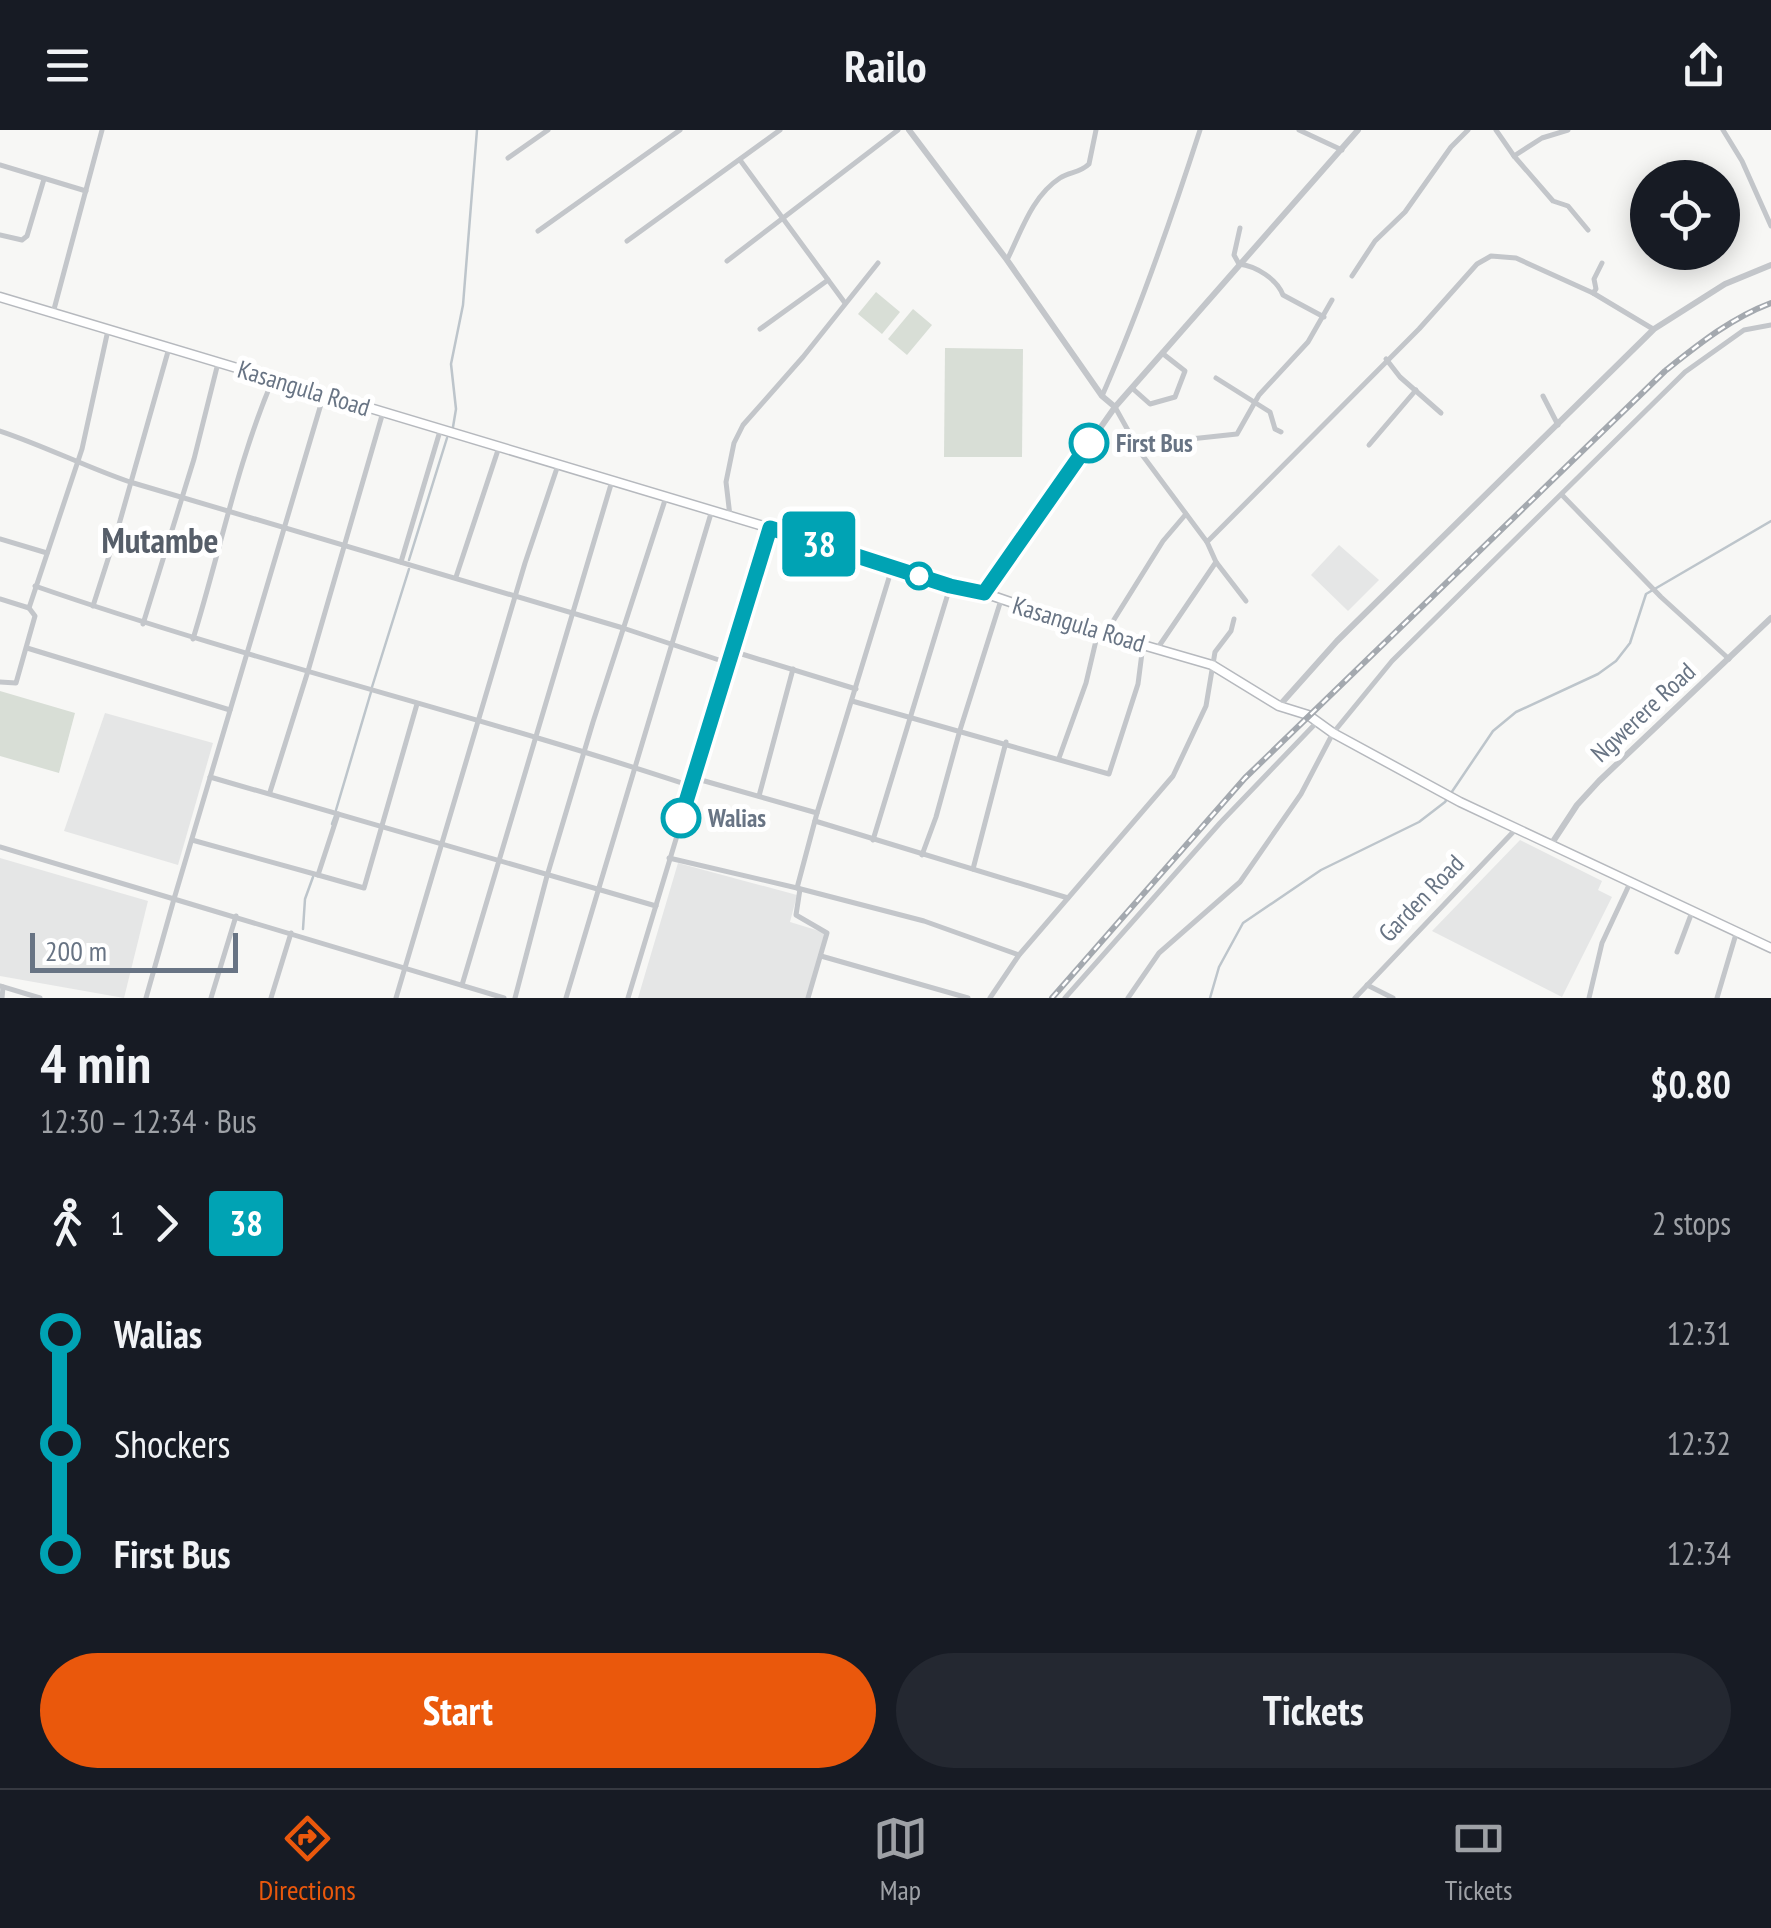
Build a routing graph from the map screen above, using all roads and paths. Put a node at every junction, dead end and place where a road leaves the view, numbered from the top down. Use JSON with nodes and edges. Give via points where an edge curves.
{"nodes":[{"id":1,"x":102,"y":130,"type":"edge"},
{"id":2,"x":548,"y":130,"type":"edge"},
{"id":3,"x":680,"y":130,"type":"edge"},
{"id":4,"x":780,"y":130,"type":"edge"},
{"id":5,"x":898,"y":130,"type":"edge"},
{"id":6,"x":909,"y":130,"type":"edge"},
{"id":7,"x":1096,"y":130,"type":"edge"},
{"id":8,"x":1200,"y":130,"type":"edge"},
{"id":9,"x":1300,"y":130,"type":"edge"},
{"id":10,"x":1358,"y":130,"type":"edge"},
{"id":11,"x":1468,"y":130,"type":"edge"},
{"id":12,"x":1496,"y":130,"type":"edge"},
{"id":13,"x":1568,"y":130,"type":"edge"},
{"id":14,"x":1723,"y":130,"type":"edge"},
{"id":15,"x":1342,"y":150,"type":"junction"},
{"id":16,"x":1514,"y":156,"type":"junction"},
{"id":17,"x":508,"y":158,"type":"dead end"},
{"id":18,"x":740,"y":160,"type":"junction"},
{"id":19,"x":0,"y":165,"type":"edge"},
{"id":20,"x":44,"y":179,"type":"junction"},
{"id":21,"x":86,"y":190,"type":"junction"},
{"id":22,"x":782,"y":218,"type":"junction"},
{"id":23,"x":1771,"y":226,"type":"edge"},
{"id":24,"x":1240,"y":228,"type":"dead end"},
{"id":25,"x":1588,"y":230,"type":"dead end"},
{"id":26,"x":538,"y":231,"type":"dead end"},
{"id":27,"x":0,"y":235,"type":"edge"},
{"id":28,"x":627,"y":240,"type":"dead end"},
{"id":29,"x":1007,"y":260,"type":"junction"},
{"id":30,"x":726,"y":261,"type":"dead end"},
{"id":31,"x":878,"y":263,"type":"dead end"},
{"id":32,"x":1602,"y":263,"type":"dead end"},
{"id":33,"x":1240,"y":264,"type":"junction"},
{"id":34,"x":1771,"y":264,"type":"edge"},
{"id":35,"x":1352,"y":276,"type":"dead end"},
{"id":36,"x":828,"y":280,"type":"junction"},
{"id":37,"x":1593,"y":294,"type":"junction"},
{"id":38,"x":0,"y":298,"type":"edge"},
{"id":39,"x":1332,"y":300,"type":"dead end"},
{"id":40,"x":845,"y":302,"type":"junction"},
{"id":41,"x":54,"y":314,"type":"junction"},
{"id":42,"x":1324,"y":316,"type":"junction"},
{"id":43,"x":1771,"y":326,"type":"edge"},
{"id":44,"x":760,"y":329,"type":"dead end"},
{"id":45,"x":1654,"y":329,"type":"junction"},
{"id":46,"x":108,"y":330,"type":"junction"},
{"id":47,"x":169,"y":348,"type":"junction"},
{"id":48,"x":1162,"y":353,"type":"junction"},
{"id":49,"x":1386,"y":359,"type":"junction"},
{"id":50,"x":218,"y":363,"type":"junction"},
{"id":51,"x":1216,"y":378,"type":"dead end"},
{"id":52,"x":273,"y":379,"type":"junction"},
{"id":53,"x":1132,"y":388,"type":"junction"},
{"id":54,"x":1416,"y":390,"type":"junction"},
{"id":55,"x":324,"y":394,"type":"junction"},
{"id":56,"x":1102,"y":396,"type":"junction"},
{"id":57,"x":1543,"y":396,"type":"dead end"},
{"id":58,"x":1255,"y":402,"type":"junction"},
{"id":59,"x":1115,"y":407,"type":"junction"},
{"id":60,"x":383,"y":412,"type":"junction"},
{"id":61,"x":1441,"y":412,"type":"dead end"},
{"id":62,"x":1558,"y":425,"type":"junction"},
{"id":63,"x":440,"y":429,"type":"junction"},
{"id":64,"x":0,"y":431,"type":"edge"},
{"id":65,"x":1282,"y":432,"type":"dead end"},
{"id":66,"x":1370,"y":445,"type":"dead end"},
{"id":67,"x":499,"y":447,"type":"junction"},
{"id":68,"x":1140,"y":452,"type":"junction"},
{"id":69,"x":77,"y":464,"type":"junction"},
{"id":70,"x":558,"y":464,"type":"junction"},
{"id":71,"x":612,"y":481,"type":"junction"},
{"id":72,"x":130,"y":482,"type":"junction"},
{"id":73,"x":1562,"y":495,"type":"junction"},
{"id":74,"x":666,"y":496,"type":"junction"},
{"id":75,"x":182,"y":498,"type":"junction"},
{"id":76,"x":712,"y":510,"type":"junction"},
{"id":77,"x":230,"y":512,"type":"junction"},
{"id":78,"x":1186,"y":514,"type":"junction"},
{"id":79,"x":730,"y":516,"type":"junction"},
{"id":80,"x":770,"y":528,"type":"junction"},
{"id":81,"x":285,"y":529,"type":"junction"},
{"id":82,"x":0,"y":539,"type":"edge"},
{"id":83,"x":1207,"y":542,"type":"junction"},
{"id":84,"x":344,"y":544,"type":"junction"},
{"id":85,"x":47,"y":553,"type":"junction"},
{"id":86,"x":401,"y":562,"type":"junction"},
{"id":87,"x":1216,"y":562,"type":"junction"},
{"id":88,"x":892,"y":568,"type":"junction"},
{"id":89,"x":456,"y":578,"type":"junction"},
{"id":90,"x":36,"y":586,"type":"junction"},
{"id":91,"x":950,"y":586,"type":"junction"},
{"id":92,"x":984,"y":593,"type":"junction"},
{"id":93,"x":516,"y":596,"type":"junction"},
{"id":94,"x":0,"y":599,"type":"edge"},
{"id":95,"x":1002,"y":600,"type":"junction"},
{"id":96,"x":1246,"y":601,"type":"dead end"},
{"id":97,"x":92,"y":606,"type":"junction"},
{"id":98,"x":29,"y":608,"type":"junction"},
{"id":99,"x":574,"y":613,"type":"junction"},
{"id":100,"x":1771,"y":618,"type":"edge"},
{"id":101,"x":1234,"y":619,"type":"dead end"},
{"id":102,"x":143,"y":624,"type":"junction"},
{"id":103,"x":623,"y":628,"type":"junction"},
{"id":104,"x":1101,"y":633,"type":"junction"},
{"id":105,"x":193,"y":640,"type":"junction"},
{"id":106,"x":672,"y":644,"type":"junction"},
{"id":107,"x":1143,"y":645,"type":"junction"},
{"id":108,"x":27,"y":648,"type":"junction"},
{"id":109,"x":1157,"y":649,"type":"junction"},
{"id":110,"x":732,"y":651,"type":"junction"},
{"id":111,"x":248,"y":654,"type":"junction"},
{"id":112,"x":1729,"y":659,"type":"junction"},
{"id":113,"x":728,"y":663,"type":"junction"},
{"id":114,"x":1212,"y":665,"type":"junction"},
{"id":115,"x":793,"y":669,"type":"junction"},
{"id":116,"x":308,"y":671,"type":"junction"},
{"id":117,"x":0,"y":682,"type":"edge"},
{"id":118,"x":856,"y":689,"type":"junction"},
{"id":119,"x":852,"y":701,"type":"junction"},
{"id":120,"x":417,"y":704,"type":"junction"},
{"id":121,"x":1280,"y":706,"type":"junction"},
{"id":122,"x":230,"y":710,"type":"junction"},
{"id":123,"x":912,"y":716,"type":"junction"},
{"id":124,"x":478,"y":722,"type":"junction"},
{"id":125,"x":1316,"y":722,"type":"junction"},
{"id":126,"x":960,"y":730,"type":"junction"},
{"id":127,"x":1333,"y":733,"type":"junction"},
{"id":128,"x":534,"y":738,"type":"junction"},
{"id":129,"x":1006,"y":742,"type":"junction"},
{"id":130,"x":584,"y":752,"type":"junction"},
{"id":131,"x":1059,"y":758,"type":"junction"},
{"id":132,"x":633,"y":767,"type":"junction"},
{"id":133,"x":210,"y":777,"type":"junction"},
{"id":134,"x":694,"y":778,"type":"junction"},
{"id":135,"x":691,"y":786,"type":"junction"},
{"id":136,"x":269,"y":794,"type":"junction"},
{"id":137,"x":758,"y":796,"type":"junction"},
{"id":138,"x":817,"y":813,"type":"junction"},
{"id":139,"x":338,"y":814,"type":"junction"},
{"id":140,"x":815,"y":821,"type":"junction"},
{"id":141,"x":380,"y":826,"type":"junction"},
{"id":142,"x":1518,"y":827,"type":"junction"},
{"id":143,"x":192,"y":840,"type":"junction"},
{"id":144,"x":873,"y":840,"type":"junction"},
{"id":145,"x":1552,"y":843,"type":"junction"},
{"id":146,"x":442,"y":844,"type":"junction"},
{"id":147,"x":0,"y":848,"type":"edge"},
{"id":148,"x":922,"y":855,"type":"junction"},
{"id":149,"x":669,"y":858,"type":"junction"},
{"id":150,"x":499,"y":861,"type":"junction"},
{"id":151,"x":972,"y":870,"type":"junction"},
{"id":152,"x":318,"y":876,"type":"junction"},
{"id":153,"x":547,"y":876,"type":"junction"},
{"id":154,"x":1630,"y":883,"type":"junction"},
{"id":155,"x":799,"y":888,"type":"junction"},
{"id":156,"x":598,"y":890,"type":"junction"},
{"id":157,"x":1068,"y":898,"type":"junction"},
{"id":158,"x":174,"y":900,"type":"junction"},
{"id":159,"x":656,"y":906,"type":"junction"},
{"id":160,"x":1692,"y":912,"type":"junction"},
{"id":161,"x":236,"y":916,"type":"junction"},
{"id":162,"x":292,"y":933,"type":"junction"},
{"id":163,"x":1736,"y":934,"type":"junction"},
{"id":164,"x":1771,"y":948,"type":"edge"},
{"id":165,"x":1677,"y":952,"type":"dead end"},
{"id":166,"x":1019,"y":955,"type":"junction"},
{"id":167,"x":821,"y":956,"type":"junction"},
{"id":168,"x":406,"y":967,"type":"junction"},
{"id":169,"x":462,"y":985,"type":"junction"},
{"id":170,"x":1367,"y":985,"type":"junction"},
{"id":171,"x":1,"y":986,"type":"edge"},
{"id":172,"x":2,"y":998,"type":"edge"},
{"id":173,"x":40,"y":998,"type":"edge"},
{"id":174,"x":146,"y":998,"type":"edge"},
{"id":175,"x":211,"y":998,"type":"edge"},
{"id":176,"x":271,"y":998,"type":"edge"},
{"id":177,"x":396,"y":998,"type":"edge"},
{"id":178,"x":504,"y":998,"type":"edge"},
{"id":179,"x":515,"y":998,"type":"edge"},
{"id":180,"x":566,"y":998,"type":"edge"},
{"id":181,"x":628,"y":998,"type":"edge"},
{"id":182,"x":808,"y":998,"type":"edge"},
{"id":183,"x":968,"y":998,"type":"edge"},
{"id":184,"x":990,"y":998,"type":"edge"},
{"id":185,"x":1065,"y":998,"type":"edge"},
{"id":186,"x":1128,"y":998,"type":"edge"},
{"id":187,"x":1354,"y":998,"type":"edge"},
{"id":188,"x":1392,"y":998,"type":"edge"},
{"id":189,"x":1589,"y":998,"type":"edge"},
{"id":190,"x":1717,"y":998,"type":"edge"}],
"edges":[{"from":1,"to":21,"type":"street"},
{"from":2,"to":17,"type":"street"},
{"from":3,"to":26,"type":"street"},
{"from":4,"to":18,"type":"street"},
{"from":5,"to":22,"type":"street"},
{"from":6,"to":29,"type":"street"},
{"from":7,"to":29,"type":"street","via":[[1088,164],[1041,197]]},
{"from":8,"to":56,"type":"street"},
{"from":9,"to":15,"type":"street"},
{"from":10,"to":15,"type":"street"},
{"from":11,"to":35,"type":"street"},
{"from":12,"to":16,"type":"street"},
{"from":13,"to":16,"type":"street"},
{"from":14,"to":23,"type":"street"},
{"from":15,"to":33,"type":"street"},
{"from":16,"to":25,"type":"street"},
{"from":18,"to":22,"type":"street"},
{"from":18,"to":28,"type":"street"},
{"from":19,"to":20,"type":"street"},
{"from":20,"to":21,"type":"street"},
{"from":20,"to":27,"type":"street","via":[[27,236]]},
{"from":21,"to":41,"type":"street"},
{"from":22,"to":30,"type":"street"},
{"from":22,"to":36,"type":"street"},
{"from":24,"to":33,"type":"street","via":[[1234,255]]},
{"from":29,"to":56,"type":"street"},
{"from":31,"to":40,"type":"street"},
{"from":32,"to":37,"type":"street"},
{"from":33,"to":42,"type":"street","via":[[1250,264],[1283,295]]},
{"from":33,"to":48,"type":"street"},
{"from":34,"to":45,"type":"street","via":[[1694,301]]},
{"from":36,"to":40,"type":"street"},
{"from":36,"to":44,"type":"street"},
{"from":37,"to":45,"type":"street"},
{"from":37,"to":49,"type":"street","via":[[1516,258],[1492,256],[1476,264]]},
{"from":38,"to":41,"type":"main road","name":"Kasangula Road"},
{"from":39,"to":42,"type":"street"},
{"from":40,"to":79,"type":"street","via":[[734,443],[726,482]]},
{"from":41,"to":46,"type":"main road","name":"Kasangula Road"},
{"from":42,"to":58,"type":"street"},
{"from":43,"to":73,"type":"street","via":[[1744,330],[1685,372]]},
{"from":45,"to":62,"type":"street"},
{"from":46,"to":47,"type":"main road","name":"Kasangula Road"},
{"from":46,"to":69,"type":"street"},
{"from":47,"to":50,"type":"main road","name":"Kasangula Road"},
{"from":47,"to":72,"type":"street"},
{"from":48,"to":53,"type":"street"},
{"from":48,"to":53,"type":"street","via":[[1185,370],[1174,397],[1150,404]]},
{"from":49,"to":54,"type":"street"},
{"from":49,"to":83,"type":"street"},
{"from":50,"to":52,"type":"main road","name":"Kasangula Road"},
{"from":50,"to":75,"type":"street"},
{"from":51,"to":58,"type":"street"},
{"from":52,"to":55,"type":"main road","name":"Kasangula Road"},
{"from":52,"to":77,"type":"street"},
{"from":53,"to":59,"type":"street"},
{"from":54,"to":61,"type":"street"},
{"from":54,"to":66,"type":"street"},
{"from":55,"to":60,"type":"main road","name":"Kasangula Road"},
{"from":55,"to":81,"type":"street"},
{"from":56,"to":59,"type":"street"},
{"from":57,"to":62,"type":"street"},
{"from":58,"to":65,"type":"street"},
{"from":58,"to":68,"type":"street","via":[[1238,434]]},
{"from":59,"to":68,"type":"street"},
{"from":59,"to":92,"type":"street"},
{"from":60,"to":63,"type":"main road","name":"Kasangula Road"},
{"from":60,"to":84,"type":"street"},
{"from":62,"to":121,"type":"street","via":[[1337,641]]},
{"from":63,"to":67,"type":"main road","name":"Kasangula Road"},
{"from":63,"to":86,"type":"street"},
{"from":64,"to":69,"type":"street"},
{"from":67,"to":70,"type":"main road","name":"Kasangula Road"},
{"from":67,"to":89,"type":"street"},
{"from":68,"to":78,"type":"street"},
{"from":69,"to":72,"type":"street"},
{"from":69,"to":85,"type":"street"},
{"from":70,"to":71,"type":"main road","name":"Kasangula Road"},
{"from":70,"to":93,"type":"street"},
{"from":71,"to":74,"type":"main road","name":"Kasangula Road"},
{"from":71,"to":99,"type":"street"},
{"from":72,"to":75,"type":"street"},
{"from":72,"to":97,"type":"street"},
{"from":73,"to":112,"type":"street"},
{"from":73,"to":127,"type":"street","via":[[1392,661]]},
{"from":74,"to":76,"type":"main road","name":"Kasangula Road"},
{"from":74,"to":103,"type":"street"},
{"from":75,"to":77,"type":"street"},
{"from":75,"to":102,"type":"street"},
{"from":76,"to":79,"type":"main road","name":"Kasangula Road"},
{"from":76,"to":106,"type":"street"},
{"from":77,"to":81,"type":"street"},
{"from":77,"to":105,"type":"street"},
{"from":78,"to":83,"type":"street"},
{"from":78,"to":104,"type":"street"},
{"from":79,"to":80,"type":"main road","name":"Kasangula Road"},
{"from":80,"to":88,"type":"main road","name":"Kasangula Road"},
{"from":80,"to":110,"type":"street"},
{"from":81,"to":84,"type":"street"},
{"from":81,"to":111,"type":"street"},
{"from":82,"to":85,"type":"street"},
{"from":83,"to":87,"type":"street"},
{"from":84,"to":86,"type":"street"},
{"from":84,"to":116,"type":"street"},
{"from":85,"to":90,"type":"street"},
{"from":86,"to":89,"type":"street"},
{"from":87,"to":96,"type":"street"},
{"from":87,"to":109,"type":"street"},
{"from":88,"to":91,"type":"main road","name":"Kasangula Road"},
{"from":88,"to":118,"type":"street"},
{"from":89,"to":93,"type":"street"},
{"from":90,"to":97,"type":"street"},
{"from":90,"to":98,"type":"street"},
{"from":91,"to":92,"type":"main road","name":"Kasangula Road"},
{"from":91,"to":123,"type":"street"},
{"from":92,"to":95,"type":"main road","name":"Kasangula Road"},
{"from":93,"to":99,"type":"street"},
{"from":93,"to":124,"type":"street"},
{"from":94,"to":98,"type":"street"},
{"from":95,"to":104,"type":"main road","name":"Kasangula Road"},
{"from":95,"to":126,"type":"street"},
{"from":97,"to":102,"type":"street"},
{"from":98,"to":108,"type":"street","via":[[35,616]]},
{"from":99,"to":103,"type":"street"},
{"from":99,"to":128,"type":"street"},
{"from":100,"to":112,"type":"street","name":"Ngwerere Road"},
{"from":101,"to":114,"type":"street"},
{"from":102,"to":105,"type":"street"},
{"from":103,"to":106,"type":"street"},
{"from":103,"to":130,"type":"street"},
{"from":104,"to":107,"type":"main road","name":"Kasangula Road"},
{"from":104,"to":131,"type":"street"},
{"from":105,"to":111,"type":"street"},
{"from":106,"to":113,"type":"street"},
{"from":106,"to":132,"type":"street"},
{"from":107,"to":109,"type":"main road","name":"Kasangula Road"},
{"from":107,"to":131,"type":"street","via":[[1110,774]]},
{"from":108,"to":117,"type":"street","via":[[16,683]]},
{"from":108,"to":122,"type":"street"},
{"from":109,"to":114,"type":"main road","name":"Kasangula Road"},
{"from":110,"to":113,"type":"street"},
{"from":110,"to":115,"type":"street"},
{"from":111,"to":116,"type":"street"},
{"from":111,"to":122,"type":"street"},
{"from":112,"to":145,"type":"street","name":"Ngwerere Road","via":[[1599,781]]},
{"from":113,"to":134,"type":"street"},
{"from":114,"to":121,"type":"main road","name":"Kasangula Road"},
{"from":114,"to":157,"type":"street","via":[[1206,706],[1173,776]]},
{"from":115,"to":118,"type":"street"},
{"from":115,"to":137,"type":"street"},
{"from":116,"to":120,"type":"street"},
{"from":116,"to":136,"type":"street"},
{"from":118,"to":119,"type":"street"},
{"from":119,"to":123,"type":"street"},
{"from":119,"to":138,"type":"street"},
{"from":120,"to":124,"type":"street"},
{"from":120,"to":141,"type":"street"},
{"from":121,"to":125,"type":"main road","name":"Kasangula Road"},
{"from":122,"to":133,"type":"street"},
{"from":123,"to":126,"type":"street"},
{"from":123,"to":144,"type":"street"},
{"from":124,"to":128,"type":"street"},
{"from":124,"to":146,"type":"street"},
{"from":125,"to":127,"type":"main road","name":"Kasangula Road"},
{"from":125,"to":185,"type":"street"},
{"from":126,"to":129,"type":"street"},
{"from":126,"to":148,"type":"street"},
{"from":127,"to":142,"type":"main road","name":"Kasangula Road"},
{"from":127,"to":186,"type":"street","via":[[1301,794],[1240,882],[1159,953]]},
{"from":128,"to":130,"type":"street"},
{"from":128,"to":150,"type":"street"},
{"from":129,"to":131,"type":"street"},
{"from":129,"to":151,"type":"street"},
{"from":130,"to":132,"type":"street"},
{"from":130,"to":153,"type":"street"},
{"from":132,"to":135,"type":"street"},
{"from":132,"to":156,"type":"street"},
{"from":133,"to":136,"type":"street"},
{"from":133,"to":143,"type":"street"},
{"from":134,"to":135,"type":"street"},
{"from":134,"to":137,"type":"street"},
{"from":135,"to":149,"type":"street"},
{"from":136,"to":139,"type":"street"},
{"from":137,"to":138,"type":"street"},
{"from":138,"to":140,"type":"street"},
{"from":139,"to":141,"type":"street"},
{"from":139,"to":152,"type":"street"},
{"from":140,"to":144,"type":"street"},
{"from":140,"to":155,"type":"street"},
{"from":141,"to":146,"type":"street"},
{"from":141,"to":152,"type":"street","via":[[362,889]]},
{"from":142,"to":145,"type":"main road","name":"Kasangula Road"},
{"from":142,"to":170,"type":"street","name":"Garden Road"},
{"from":143,"to":152,"type":"street"},
{"from":143,"to":158,"type":"street"},
{"from":144,"to":148,"type":"street"},
{"from":145,"to":154,"type":"main road","name":"Kasangula Road"},
{"from":146,"to":150,"type":"street"},
{"from":146,"to":168,"type":"street"},
{"from":147,"to":158,"type":"street"},
{"from":148,"to":151,"type":"street"},
{"from":149,"to":155,"type":"street"},
{"from":149,"to":159,"type":"street"},
{"from":150,"to":153,"type":"street"},
{"from":150,"to":169,"type":"street"},
{"from":151,"to":157,"type":"street"},
{"from":153,"to":156,"type":"street"},
{"from":153,"to":179,"type":"street"},
{"from":154,"to":160,"type":"main road","name":"Kasangula Road"},
{"from":154,"to":189,"type":"street","via":[[1602,943]]},
{"from":155,"to":166,"type":"street"},
{"from":155,"to":167,"type":"street","via":[[796,915],[826,930]]},
{"from":156,"to":159,"type":"street"},
{"from":156,"to":180,"type":"street"},
{"from":157,"to":166,"type":"street"},
{"from":158,"to":161,"type":"street"},
{"from":158,"to":174,"type":"street"},
{"from":159,"to":181,"type":"street"},
{"from":160,"to":163,"type":"main road","name":"Kasangula Road"},
{"from":160,"to":165,"type":"street"},
{"from":161,"to":162,"type":"street"},
{"from":161,"to":175,"type":"street"},
{"from":162,"to":168,"type":"street"},
{"from":162,"to":176,"type":"street"},
{"from":163,"to":164,"type":"main road","name":"Kasangula Road"},
{"from":163,"to":190,"type":"street"},
{"from":166,"to":184,"type":"street"},
{"from":167,"to":182,"type":"street"},
{"from":167,"to":183,"type":"street"},
{"from":168,"to":169,"type":"street"},
{"from":168,"to":177,"type":"street"},
{"from":169,"to":178,"type":"street"},
{"from":170,"to":187,"type":"street","name":"Garden Road"},
{"from":170,"to":188,"type":"street"},
{"from":171,"to":172,"type":"street"},
{"from":171,"to":173,"type":"street"}]}
